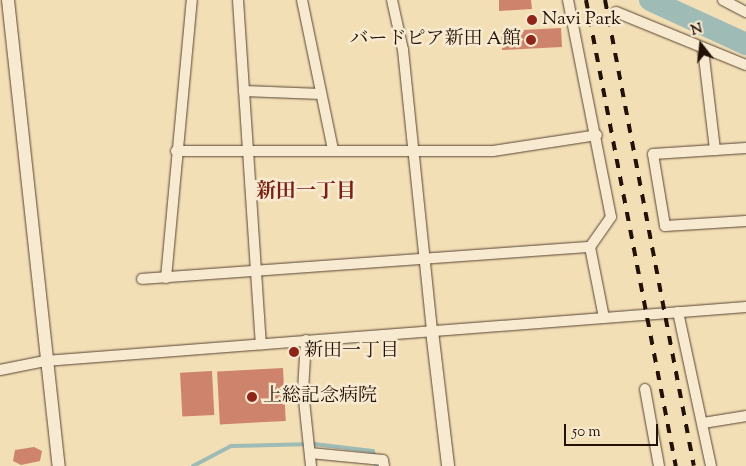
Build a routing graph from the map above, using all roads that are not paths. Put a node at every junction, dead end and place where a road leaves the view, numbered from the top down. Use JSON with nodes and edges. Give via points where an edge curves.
{"nodes":[{"id":1,"x":8,"y":0,"type":"edge"},
{"id":2,"x":192,"y":0,"type":"edge"},
{"id":3,"x":238,"y":0,"type":"edge"},
{"id":4,"x":302,"y":0,"type":"edge"},
{"id":5,"x":392,"y":0,"type":"edge"},
{"id":6,"x":568,"y":0,"type":"edge"},
{"id":7,"x":723,"y":0,"type":"edge"},
{"id":8,"x":616,"y":12,"type":"dead end"},
{"id":9,"x":746,"y":12,"type":"edge"},
{"id":10,"x":703,"y":49,"type":"junction"},
{"id":11,"x":746,"y":66,"type":"edge"},
{"id":12,"x":244,"y":91,"type":"junction"},
{"id":13,"x":321,"y":94,"type":"junction"},
{"id":14,"x":597,"y":135,"type":"junction"},
{"id":15,"x":746,"y":148,"type":"edge"},
{"id":16,"x":413,"y":149,"type":"junction"},
{"id":17,"x":333,"y":150,"type":"junction"},
{"id":18,"x":715,"y":150,"type":"junction"},
{"id":19,"x":176,"y":151,"type":"junction"},
{"id":20,"x":248,"y":151,"type":"junction"},
{"id":21,"x":746,"y":221,"type":"edge"},
{"id":22,"x":590,"y":247,"type":"junction"},
{"id":23,"x":425,"y":259,"type":"junction"},
{"id":24,"x":257,"y":273,"type":"junction"},
{"id":25,"x":166,"y":278,"type":"junction"},
{"id":26,"x":142,"y":279,"type":"dead end"},
{"id":27,"x":746,"y":307,"type":"edge"},
{"id":28,"x":678,"y":312,"type":"junction"},
{"id":29,"x":604,"y":318,"type":"junction"},
{"id":30,"x":432,"y":331,"type":"junction"},
{"id":31,"x":306,"y":340,"type":"junction"},
{"id":32,"x":261,"y":344,"type":"junction"},
{"id":33,"x":45,"y":360,"type":"junction"},
{"id":34,"x":0,"y":370,"type":"edge"},
{"id":35,"x":645,"y":388,"type":"dead end"},
{"id":36,"x":746,"y":416,"type":"edge"},
{"id":37,"x":703,"y":423,"type":"junction"},
{"id":38,"x":310,"y":452,"type":"junction"},
{"id":39,"x":383,"y":463,"type":"edge"},
{"id":40,"x":58,"y":466,"type":"edge"},
{"id":41,"x":311,"y":466,"type":"edge"},
{"id":42,"x":448,"y":466,"type":"edge"},
{"id":43,"x":656,"y":466,"type":"edge"},
{"id":44,"x":711,"y":466,"type":"edge"}],
"edges":[{"from":1,"to":33,"type":"street"},
{"from":2,"to":19,"type":"street"},
{"from":3,"to":12,"type":"street"},
{"from":4,"to":13,"type":"street"},
{"from":5,"to":16,"type":"street","via":[[404,50]]},
{"from":6,"to":14,"type":"street"},
{"from":7,"to":9,"type":"street"},
{"from":8,"to":10,"type":"street"},
{"from":10,"to":11,"type":"street"},
{"from":10,"to":18,"type":"street"},
{"from":12,"to":13,"type":"street"},
{"from":12,"to":20,"type":"street"},
{"from":13,"to":17,"type":"street"},
{"from":14,"to":16,"type":"street","via":[[493,151]]},
{"from":14,"to":22,"type":"street","via":[[611,217]]},
{"from":15,"to":18,"type":"street"},
{"from":16,"to":17,"type":"street"},
{"from":16,"to":23,"type":"street"},
{"from":17,"to":20,"type":"street"},
{"from":18,"to":21,"type":"street","via":[[653,154],[665,226]]},
{"from":19,"to":20,"type":"street"},
{"from":19,"to":25,"type":"street"},
{"from":20,"to":24,"type":"street"},
{"from":22,"to":23,"type":"street"},
{"from":22,"to":29,"type":"street"},
{"from":23,"to":24,"type":"street"},
{"from":23,"to":30,"type":"street"},
{"from":24,"to":25,"type":"street"},
{"from":24,"to":32,"type":"street"},
{"from":25,"to":26,"type":"street"},
{"from":27,"to":28,"type":"street"},
{"from":28,"to":29,"type":"street"},
{"from":28,"to":37,"type":"street"},
{"from":29,"to":30,"type":"street"},
{"from":30,"to":31,"type":"street"},
{"from":30,"to":42,"type":"street"},
{"from":31,"to":32,"type":"street"},
{"from":31,"to":38,"type":"street","via":[[303,391]]},
{"from":32,"to":33,"type":"street"},
{"from":33,"to":34,"type":"street"},
{"from":33,"to":40,"type":"street"},
{"from":35,"to":43,"type":"street"},
{"from":36,"to":37,"type":"street"},
{"from":37,"to":44,"type":"street"},
{"from":38,"to":39,"type":"street"},
{"from":38,"to":41,"type":"street"}]}
